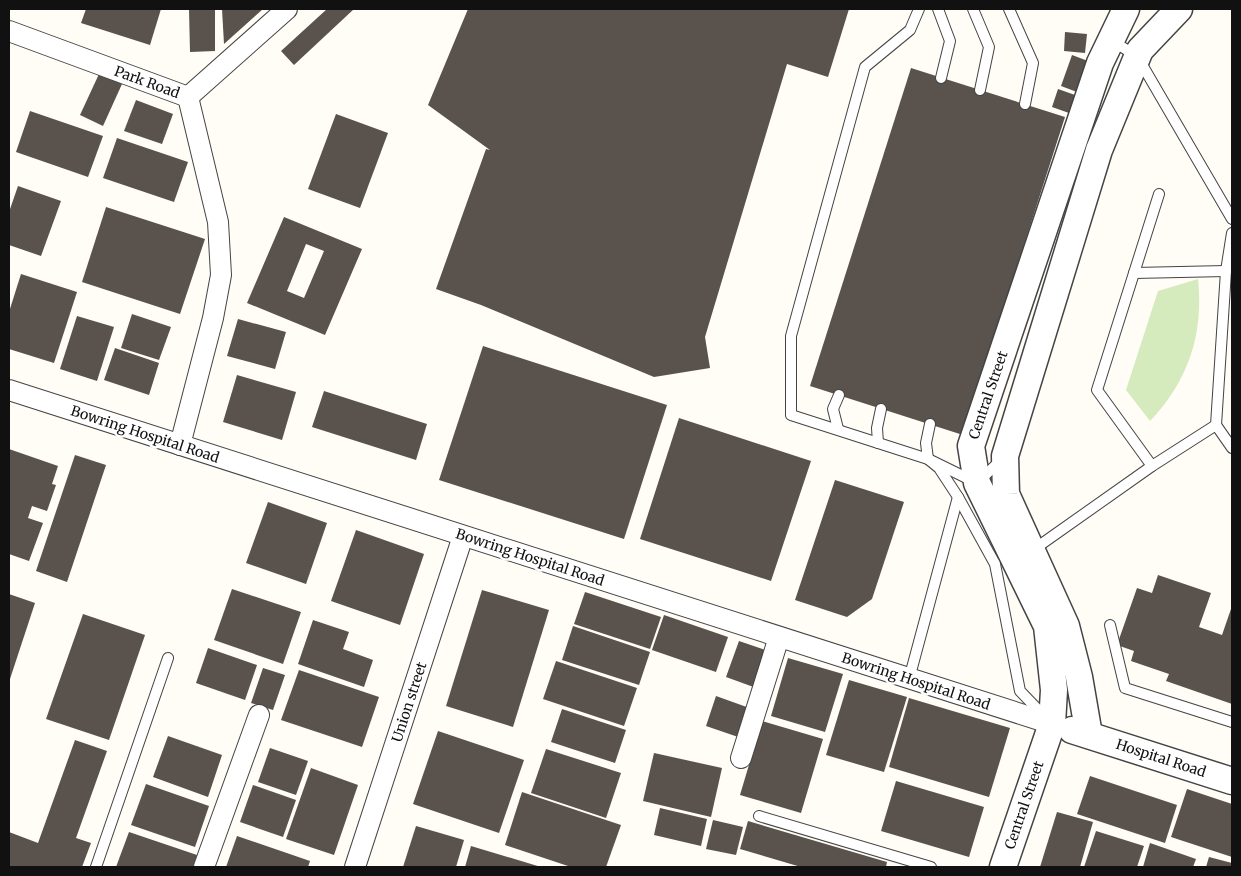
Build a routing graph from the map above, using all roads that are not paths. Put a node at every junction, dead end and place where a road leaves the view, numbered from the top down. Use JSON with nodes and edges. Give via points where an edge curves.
{"nodes":[{"id":1,"x":287,"y":9,"type":"edge"},
{"id":2,"x":919,"y":9,"type":"edge"},
{"id":3,"x":938,"y":9,"type":"edge"},
{"id":4,"x":973,"y":9,"type":"edge"},
{"id":5,"x":1009,"y":9,"type":"edge"},
{"id":6,"x":1126,"y":9,"type":"edge"},
{"id":7,"x":1179,"y":9,"type":"edge"},
{"id":8,"x":9,"y":34,"type":"edge"},
{"id":9,"x":1112,"y":41,"type":"junction"},
{"id":10,"x":1137,"y":56,"type":"junction"},
{"id":11,"x":942,"y":78,"type":"dead end"},
{"id":12,"x":980,"y":90,"type":"dead end"},
{"id":13,"x":188,"y":97,"type":"junction"},
{"id":14,"x":1025,"y":104,"type":"dead end"},
{"id":15,"x":1159,"y":194,"type":"dead end"},
{"id":16,"x":1232,"y":219,"type":"edge"},
{"id":17,"x":1232,"y":233,"type":"edge"},
{"id":18,"x":1226,"y":271,"type":"junction"},
{"id":19,"x":1134,"y":273,"type":"junction"},
{"id":20,"x":9,"y":390,"type":"edge"},
{"id":21,"x":839,"y":396,"type":"dead end"},
{"id":22,"x":881,"y":409,"type":"dead end"},
{"id":23,"x":930,"y":424,"type":"dead end"},
{"id":24,"x":1216,"y":425,"type":"junction"},
{"id":25,"x":838,"y":429,"type":"junction"},
{"id":26,"x":878,"y":443,"type":"junction"},
{"id":27,"x":180,"y":445,"type":"junction"},
{"id":28,"x":1232,"y":448,"type":"edge"},
{"id":29,"x":1005,"y":456,"type":"junction"},
{"id":30,"x":928,"y":459,"type":"junction"},
{"id":31,"x":1152,"y":466,"type":"junction"},
{"id":32,"x":967,"y":490,"type":"junction"},
{"id":33,"x":463,"y":536,"type":"junction"},
{"id":34,"x":1032,"y":550,"type":"junction"},
{"id":35,"x":1110,"y":625,"type":"dead end"},
{"id":36,"x":779,"y":637,"type":"junction"},
{"id":37,"x":168,"y":658,"type":"dead end"},
{"id":38,"x":909,"y":678,"type":"junction"},
{"id":39,"x":259,"y":715,"type":"dead end"},
{"id":40,"x":1232,"y":722,"type":"edge"},
{"id":41,"x":1052,"y":724,"type":"junction"},
{"id":42,"x":1089,"y":735,"type":"junction"},
{"id":43,"x":741,"y":758,"type":"dead end"},
{"id":44,"x":1232,"y":781,"type":"edge"},
{"id":45,"x":759,"y":816,"type":"dead end"},
{"id":46,"x":96,"y":867,"type":"edge"},
{"id":47,"x":204,"y":867,"type":"edge"},
{"id":48,"x":355,"y":867,"type":"edge"},
{"id":49,"x":931,"y":867,"type":"edge"},
{"id":50,"x":1004,"y":867,"type":"edge"}],
"edges":[{"from":1,"to":13,"type":"street","name":"Park Road"},
{"from":2,"to":25,"type":"lane","via":[[910,30],[865,67],[791,336],[792,415]]},
{"from":3,"to":11,"type":"lane","via":[[950,41]]},
{"from":4,"to":12,"type":"lane","via":[[988,47]]},
{"from":5,"to":14,"type":"lane","via":[[1033,62]]},
{"from":6,"to":9,"type":"street","name":"Central Street"},
{"from":7,"to":10,"type":"street"},
{"from":8,"to":13,"type":"street","name":"Park Road"},
{"from":9,"to":10,"type":"lane"},
{"from":9,"to":32,"type":"street","name":"Central Street","via":[[1100,63],[971,446]]},
{"from":10,"to":16,"type":"lane"},
{"from":10,"to":29,"type":"street","via":[[1099,150]]},
{"from":13,"to":27,"type":"street","via":[[218,222],[221,275]]},
{"from":15,"to":19,"type":"lane"},
{"from":17,"to":18,"type":"lane"},
{"from":18,"to":19,"type":"lane"},
{"from":18,"to":24,"type":"lane"},
{"from":19,"to":31,"type":"lane","via":[[1098,390]]},
{"from":20,"to":27,"type":"street","name":"Bowring Hospital Road"},
{"from":21,"to":25,"type":"lane","via":[[833,409]]},
{"from":22,"to":26,"type":"lane"},
{"from":23,"to":30,"type":"lane","via":[[926,443]]},
{"from":24,"to":28,"type":"lane"},
{"from":24,"to":31,"type":"lane"},
{"from":25,"to":26,"type":"lane"},
{"from":26,"to":30,"type":"lane"},
{"from":27,"to":33,"type":"street","name":"Bowring Hospital Road"},
{"from":29,"to":32,"type":"lane"},
{"from":29,"to":34,"type":"street","via":[[1006,494]]},
{"from":30,"to":32,"type":"lane"},
{"from":30,"to":32,"type":"lane"},
{"from":31,"to":34,"type":"lane"},
{"from":32,"to":38,"type":"lane"},
{"from":32,"to":41,"type":"lane","via":[[995,564],[1020,691]]},
{"from":32,"to":41,"type":"street","name":"Central Street","via":[[1047,626],[1054,690]]},
{"from":33,"to":36,"type":"street","name":"Bowring Hospital Road"},
{"from":33,"to":48,"type":"street","name":"Union street"},
{"from":34,"to":42,"type":"street","via":[[1066,626]]},
{"from":35,"to":40,"type":"lane","via":[[1125,688]]},
{"from":36,"to":38,"type":"street","name":"Bowring Hospital Road"},
{"from":36,"to":43,"type":"street"},
{"from":37,"to":46,"type":"lane"},
{"from":38,"to":41,"type":"street","name":"Bowring Hospital Road"},
{"from":39,"to":47,"type":"street"},
{"from":41,"to":42,"type":"street","name":"Hospital Road"},
{"from":41,"to":50,"type":"street","name":"Central Street"},
{"from":42,"to":44,"type":"street","name":"Hospital Road"},
{"from":45,"to":49,"type":"lane"}]}
